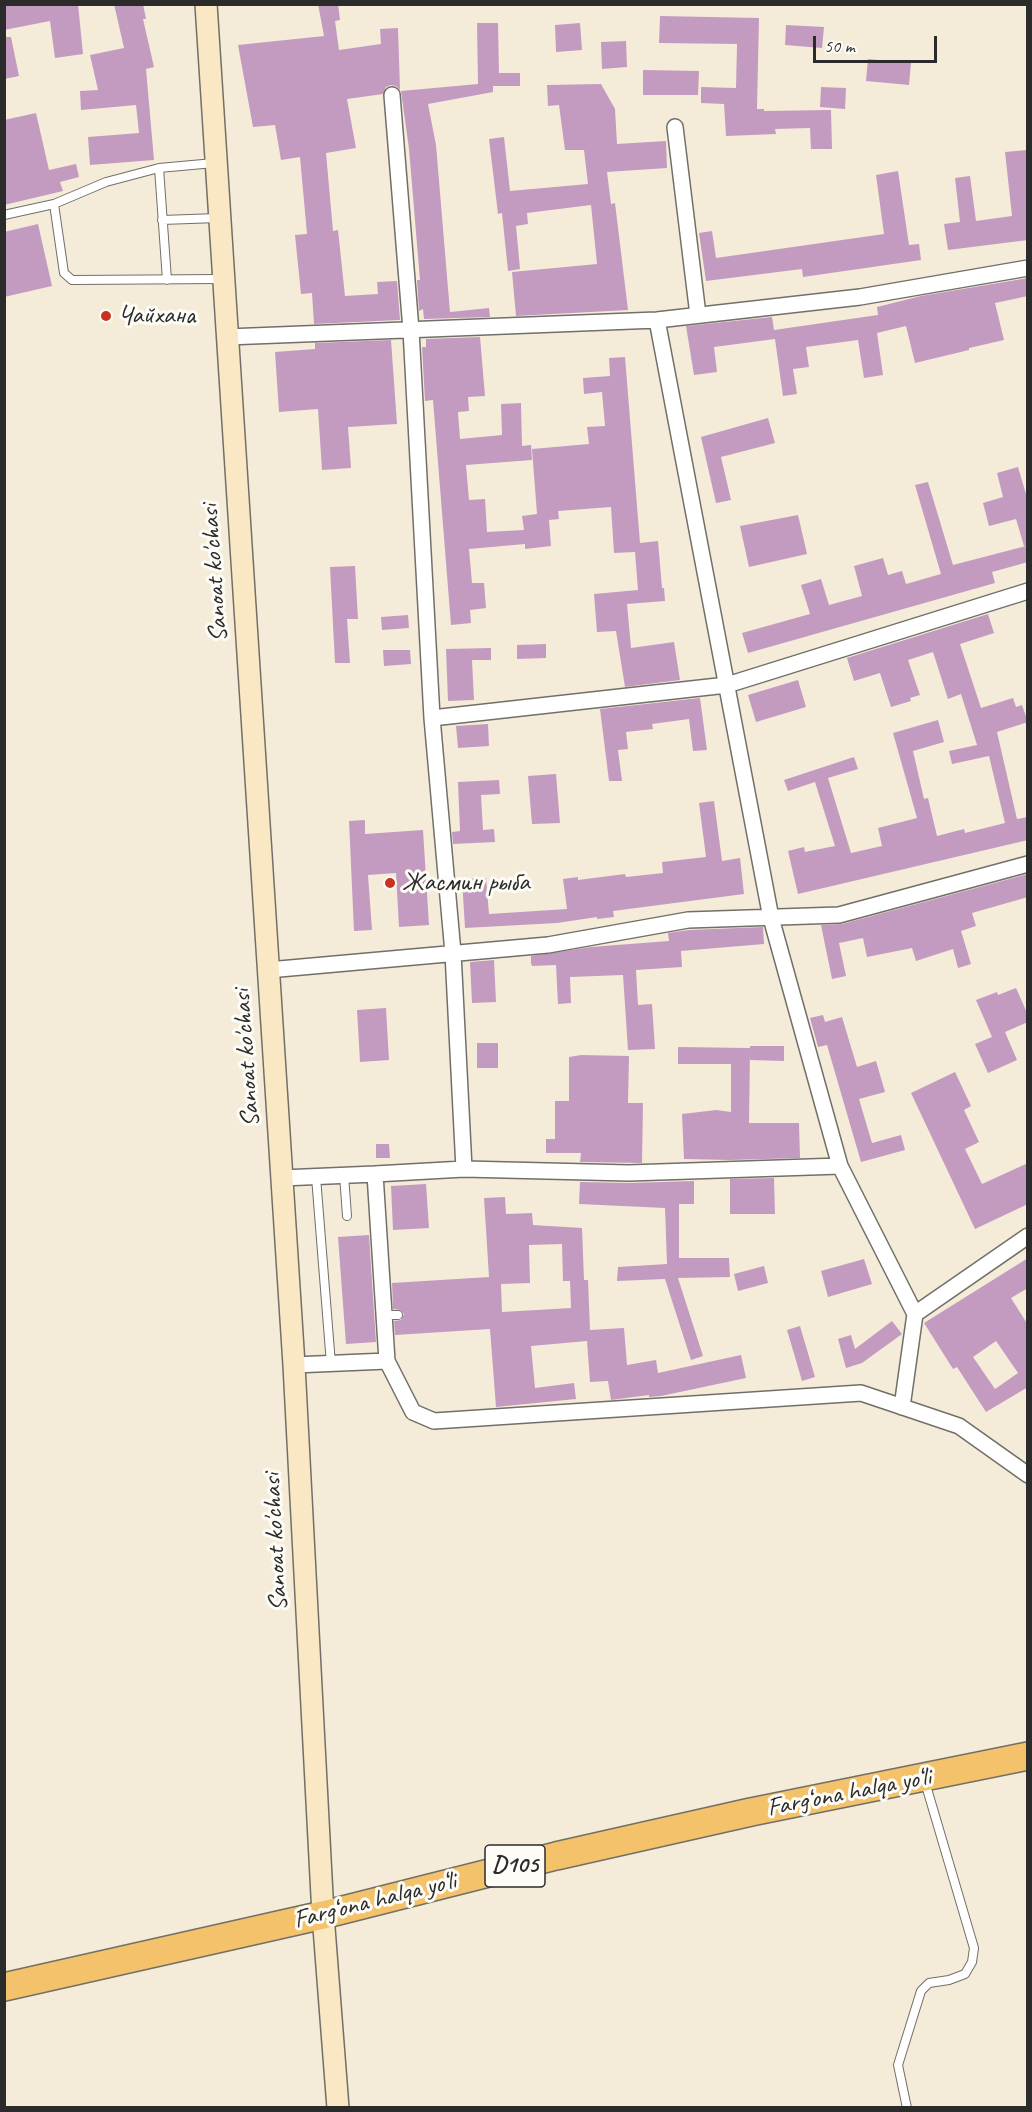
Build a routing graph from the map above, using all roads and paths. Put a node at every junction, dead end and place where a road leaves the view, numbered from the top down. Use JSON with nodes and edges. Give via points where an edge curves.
{"nodes":[{"id":1,"x":206,"y":4,"type":"edge"},
{"id":2,"x":392,"y":95,"type":"dead end"},
{"id":3,"x":675,"y":127,"type":"dead end"},
{"id":4,"x":216,"y":163,"type":"junction"},
{"id":5,"x":159,"y":168,"type":"junction"},
{"id":6,"x":54,"y":204,"type":"junction"},
{"id":7,"x":4,"y":215,"type":"edge"},
{"id":8,"x":220,"y":218,"type":"junction"},
{"id":9,"x":162,"y":220,"type":"junction"},
{"id":10,"x":1028,"y":268,"type":"edge"},
{"id":11,"x":224,"y":279,"type":"junction"},
{"id":12,"x":166,"y":280,"type":"junction"},
{"id":13,"x":698,"y":315,"type":"junction"},
{"id":14,"x":657,"y":320,"type":"junction"},
{"id":15,"x":411,"y":330,"type":"junction"},
{"id":16,"x":227,"y":337,"type":"junction"},
{"id":17,"x":1028,"y":591,"type":"edge"},
{"id":18,"x":727,"y":685,"type":"junction"},
{"id":19,"x":432,"y":718,"type":"junction"},
{"id":20,"x":1028,"y":864,"type":"edge"},
{"id":21,"x":771,"y":918,"type":"junction"},
{"id":22,"x":453,"y":953,"type":"junction"},
{"id":23,"x":268,"y":970,"type":"junction"},
{"id":24,"x":840,"y":1166,"type":"junction"},
{"id":25,"x":464,"y":1169,"type":"junction"},
{"id":26,"x":375,"y":1173,"type":"junction"},
{"id":27,"x":344,"y":1176,"type":"junction"},
{"id":28,"x":316,"y":1177,"type":"junction"},
{"id":29,"x":282,"y":1178,"type":"junction"},
{"id":30,"x":347,"y":1216,"type":"dead end"},
{"id":31,"x":1028,"y":1236,"type":"edge"},
{"id":32,"x":915,"y":1314,"type":"junction"},
{"id":33,"x":387,"y":1361,"type":"junction"},
{"id":34,"x":331,"y":1364,"type":"junction"},
{"id":35,"x":294,"y":1365,"type":"junction"},
{"id":36,"x":902,"y":1407,"type":"junction"},
{"id":37,"x":1028,"y":1475,"type":"edge"},
{"id":38,"x":1028,"y":1756,"type":"edge"},
{"id":39,"x":923,"y":1778,"type":"junction"},
{"id":40,"x":323,"y":1915,"type":"junction"},
{"id":41,"x":4,"y":1987,"type":"edge"},
{"id":42,"x":338,"y":2108,"type":"edge"},
{"id":43,"x":907,"y":2108,"type":"edge"}],
"edges":[{"from":1,"to":4,"type":"main road","name":"Sanoat ko'chasi"},
{"from":2,"to":15,"type":"street"},
{"from":3,"to":13,"type":"street"},
{"from":4,"to":5,"type":"lane"},
{"from":4,"to":8,"type":"main road","name":"Sanoat ko'chasi"},
{"from":5,"to":6,"type":"lane","via":[[106,182]]},
{"from":5,"to":9,"type":"lane"},
{"from":6,"to":7,"type":"lane"},
{"from":6,"to":12,"type":"lane","via":[[64,273],[72,280]]},
{"from":8,"to":9,"type":"lane"},
{"from":8,"to":11,"type":"main road","name":"Sanoat ko'chasi"},
{"from":9,"to":12,"type":"lane"},
{"from":10,"to":13,"type":"street","via":[[860,297]]},
{"from":11,"to":12,"type":"lane"},
{"from":11,"to":16,"type":"main road","name":"Sanoat ko'chasi"},
{"from":13,"to":14,"type":"street"},
{"from":14,"to":15,"type":"street"},
{"from":14,"to":18,"type":"street"},
{"from":15,"to":16,"type":"street"},
{"from":15,"to":19,"type":"street"},
{"from":16,"to":23,"type":"main road","name":"Sanoat ko'chasi"},
{"from":17,"to":18,"type":"street"},
{"from":18,"to":19,"type":"street"},
{"from":18,"to":21,"type":"street"},
{"from":19,"to":22,"type":"street"},
{"from":20,"to":21,"type":"street","via":[[839,915]]},
{"from":21,"to":22,"type":"street","via":[[688,920],[548,945]]},
{"from":21,"to":24,"type":"street"},
{"from":22,"to":23,"type":"street"},
{"from":22,"to":25,"type":"street"},
{"from":23,"to":29,"type":"main road","name":"Sanoat ko'chasi"},
{"from":24,"to":25,"type":"street","via":[[629,1173]]},
{"from":24,"to":32,"type":"street"},
{"from":25,"to":26,"type":"street"},
{"from":26,"to":27,"type":"street"},
{"from":26,"to":33,"type":"street","via":[[391,1315]]},
{"from":27,"to":28,"type":"street"},
{"from":27,"to":30,"type":"lane"},
{"from":28,"to":29,"type":"street"},
{"from":28,"to":34,"type":"lane"},
{"from":29,"to":35,"type":"main road","name":"Sanoat ko'chasi"},
{"from":31,"to":32,"type":"street"},
{"from":32,"to":36,"type":"street"},
{"from":33,"to":34,"type":"street"},
{"from":33,"to":36,"type":"street","via":[[413,1412],[434,1420],[861,1393]]},
{"from":34,"to":35,"type":"street"},
{"from":35,"to":40,"type":"main road","name":"Sanoat ko'chasi"},
{"from":36,"to":37,"type":"street","via":[[959,1426]]},
{"from":38,"to":39,"type":"highway","name":"Farg‘ona halqa yo‘li","number":"D105"},
{"from":39,"to":40,"type":"highway","name":"Farg‘ona halqa yo‘li","number":"D105","via":[[556,1856]]},
{"from":39,"to":43,"type":"lane","via":[[974,1948],[965,1974],[929,1983],[921,1991],[898,2065]]},
{"from":40,"to":41,"type":"highway","name":"Farg‘ona halqa yo‘li","number":"D105"},
{"from":40,"to":42,"type":"main road","name":"Sanoat ko'chasi"}]}
